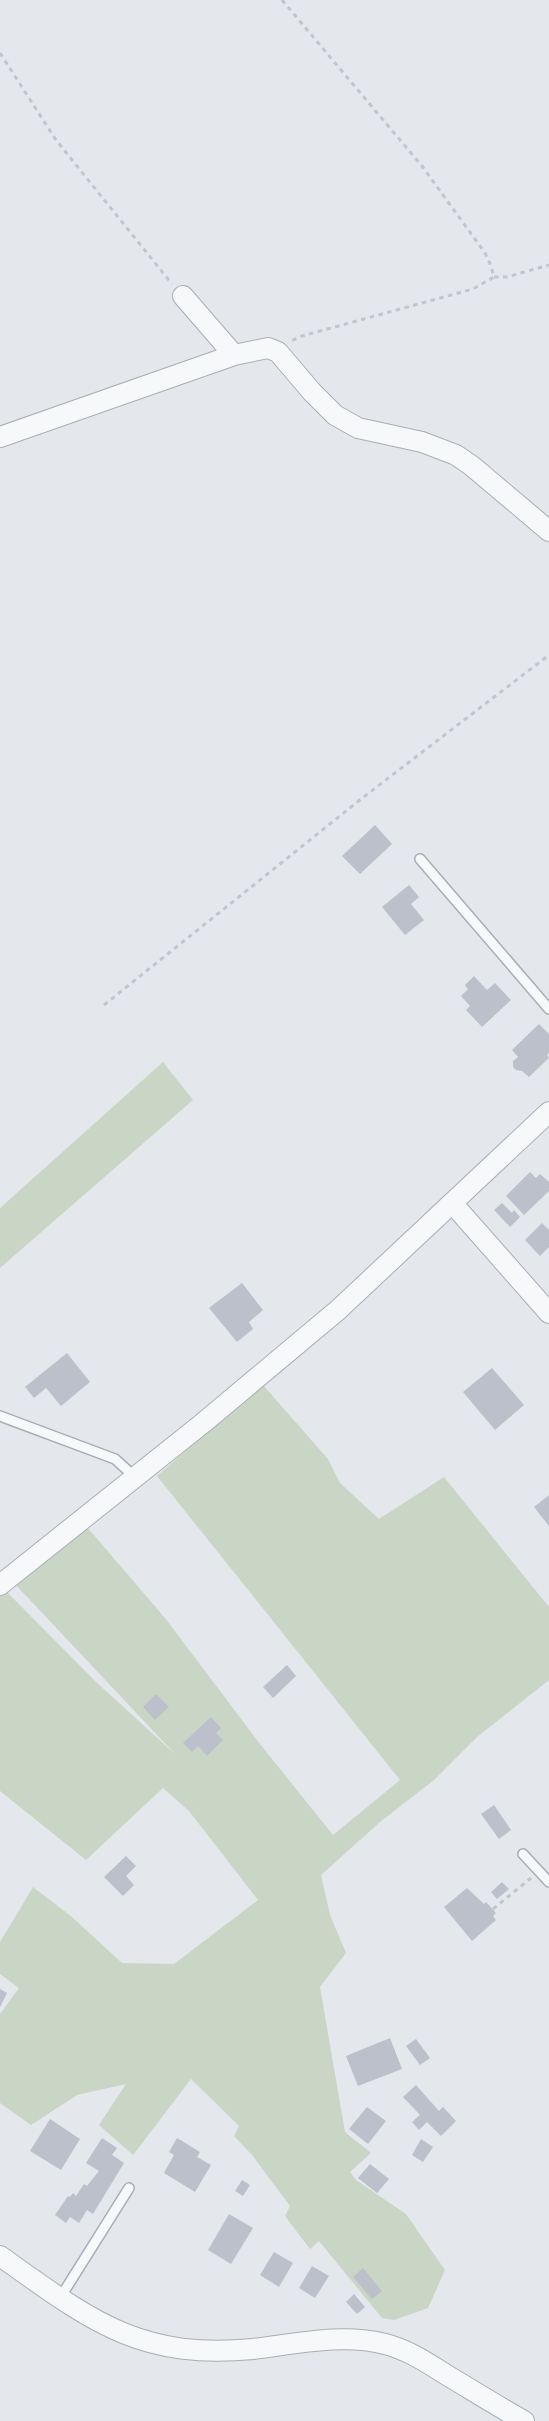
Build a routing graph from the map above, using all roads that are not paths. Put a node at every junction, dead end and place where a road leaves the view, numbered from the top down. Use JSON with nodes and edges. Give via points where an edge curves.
{"nodes":[{"id":1,"x":183,"y":296,"type":"road end"},
{"id":2,"x":234,"y":354,"type":"junction"},
{"id":3,"x":0,"y":437,"type":"edge"},
{"id":4,"x":549,"y":531,"type":"edge"},
{"id":5,"x":420,"y":859,"type":"dead end"},
{"id":6,"x":549,"y":1009,"type":"edge"},
{"id":7,"x":549,"y":1112,"type":"edge"},
{"id":8,"x":453,"y":1204,"type":"junction"},
{"id":9,"x":549,"y":1313,"type":"edge"},
{"id":10,"x":0,"y":1416,"type":"edge"},
{"id":11,"x":136,"y":1478,"type":"junction"},
{"id":12,"x":0,"y":1585,"type":"edge"},
{"id":13,"x":523,"y":1854,"type":"dead end"},
{"id":14,"x":549,"y":1882,"type":"edge"},
{"id":15,"x":129,"y":2188,"type":"dead end"},
{"id":16,"x":0,"y":2256,"type":"edge"},
{"id":17,"x":60,"y":2298,"type":"junction"},
{"id":18,"x":524,"y":2421,"type":"edge"}],
"edges":[{"from":1,"to":2,"type":"street"},
{"from":2,"to":3,"type":"street"},
{"from":2,"to":4,"type":"street","via":[[268,348],[278,352],[334,415],[358,428],[422,442],[456,455]]},
{"from":5,"to":6,"type":"lane"},
{"from":7,"to":8,"type":"street"},
{"from":8,"to":9,"type":"street"},
{"from":8,"to":11,"type":"street","via":[[338,1310]]},
{"from":10,"to":11,"type":"lane","via":[[115,1459]]},
{"from":11,"to":12,"type":"street"},
{"from":13,"to":14,"type":"lane"},
{"from":15,"to":17,"type":"lane"},
{"from":16,"to":17,"type":"street"},
{"from":17,"to":18,"type":"street","via":[[122,2334],[173,2347],[224,2350],[346,2340],[385,2344],[417,2357]]}]}
